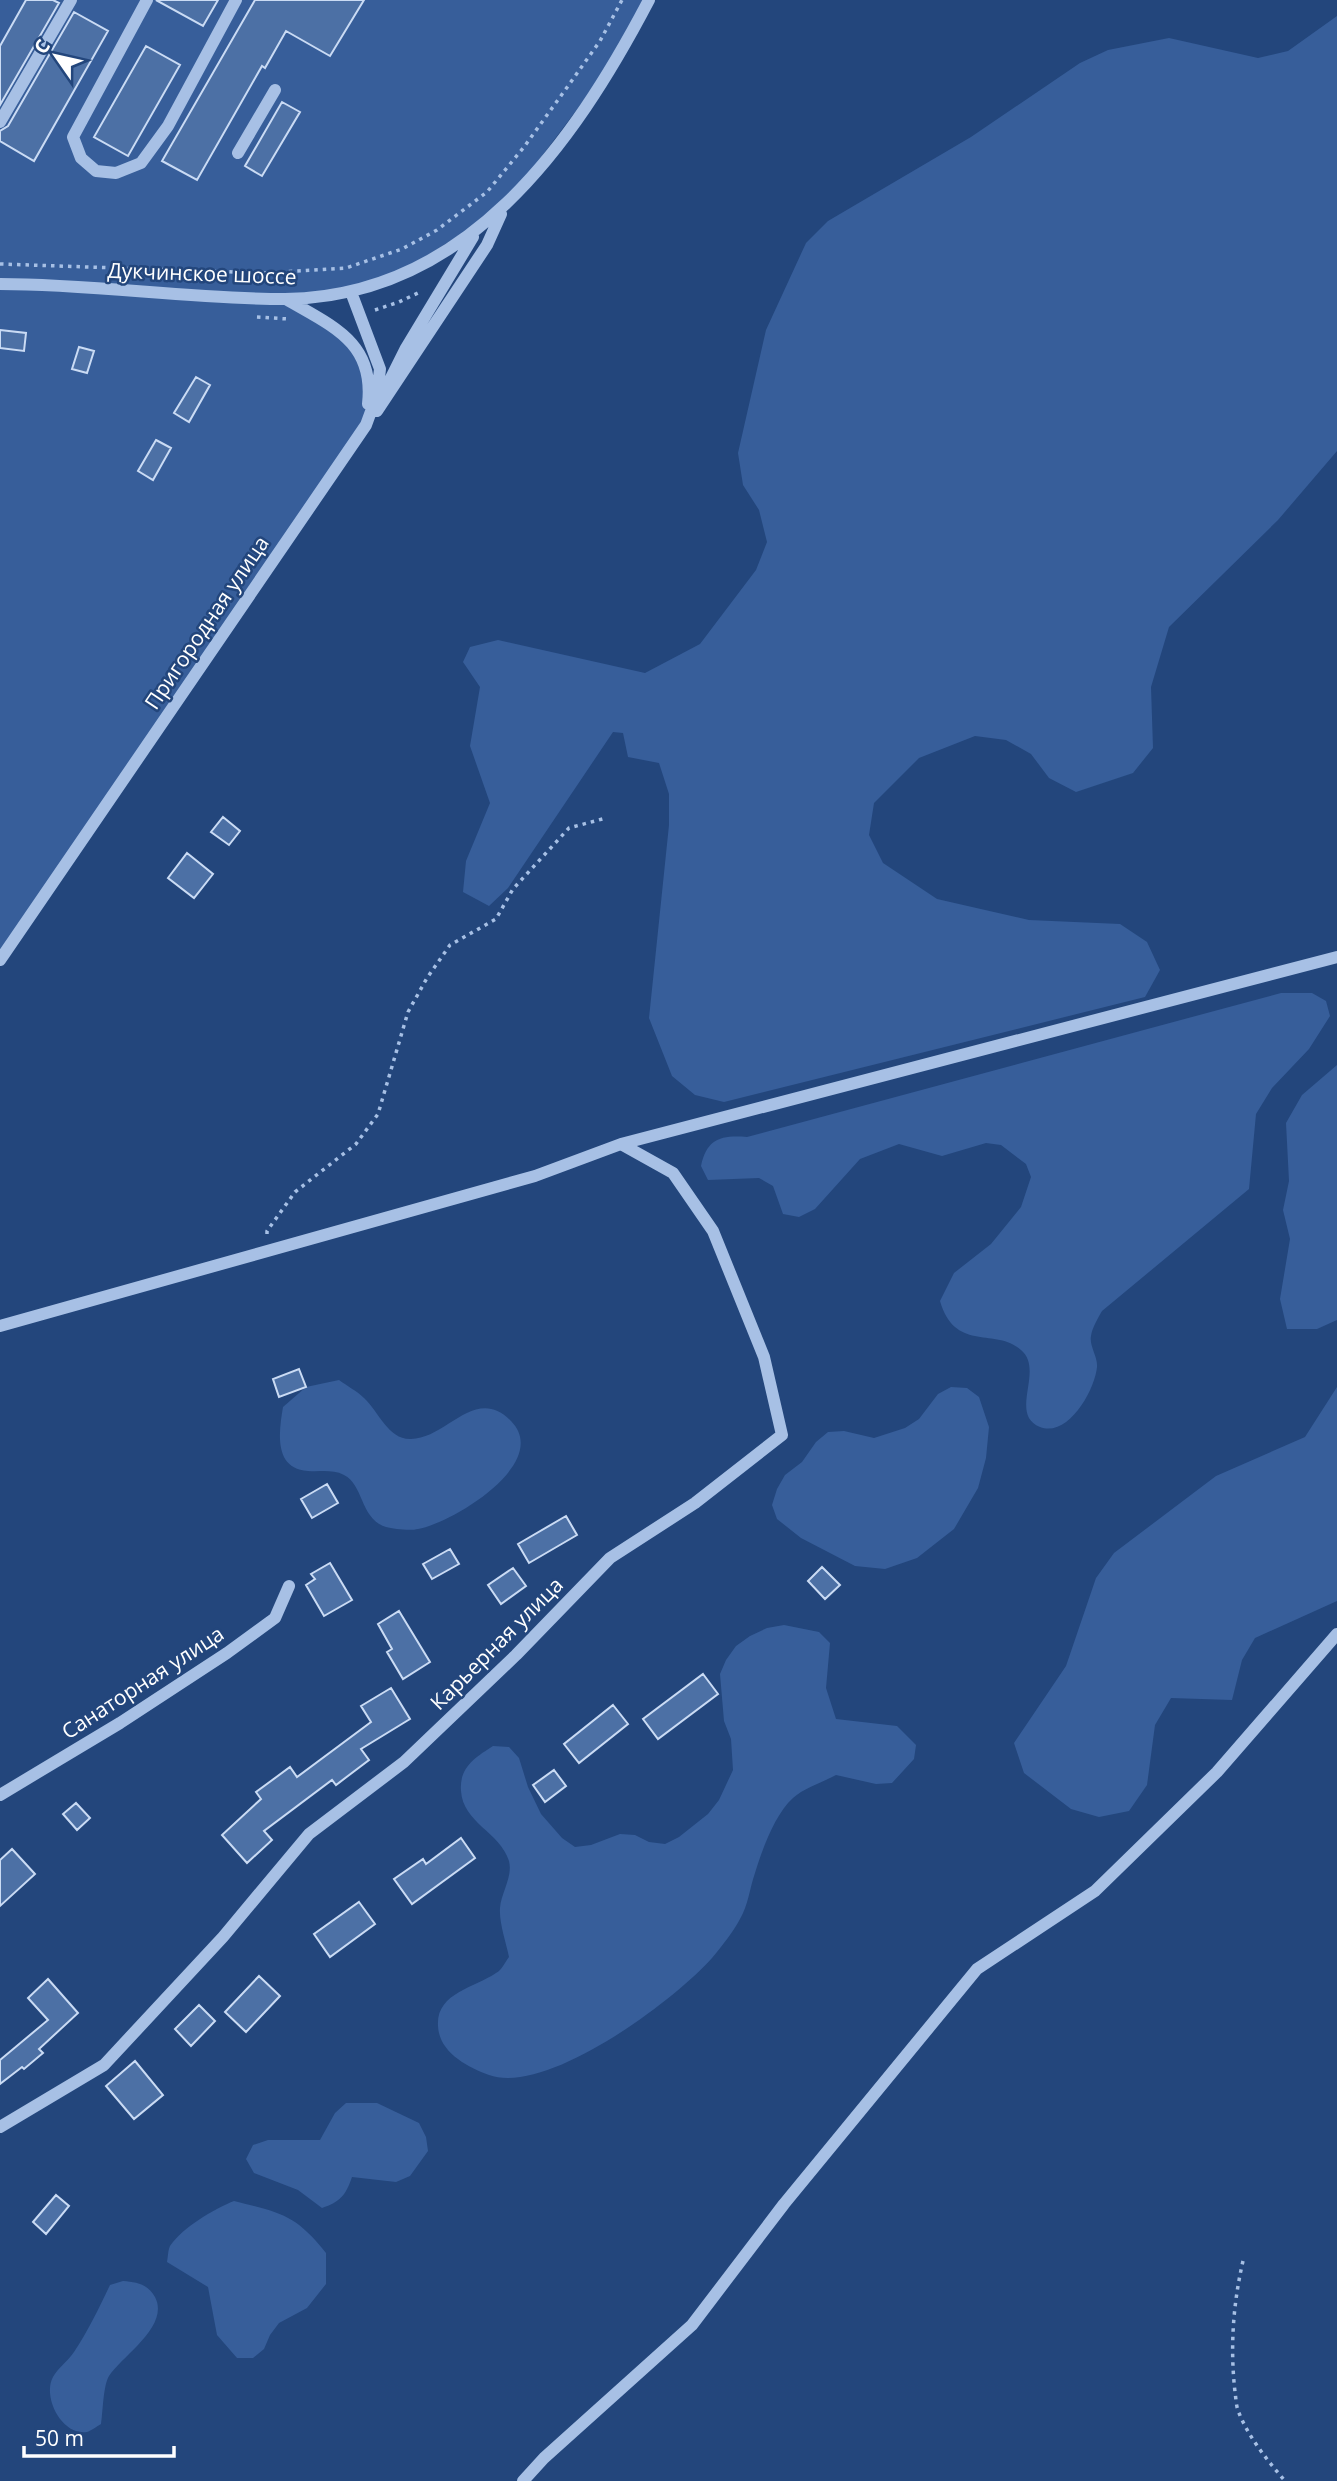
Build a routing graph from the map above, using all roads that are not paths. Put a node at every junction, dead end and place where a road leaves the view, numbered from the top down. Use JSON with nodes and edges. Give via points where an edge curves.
{"nodes":[{"id":1,"x":71,"y":0,"type":"edge"},
{"id":2,"x":147,"y":0,"type":"edge"},
{"id":3,"x":236,"y":0,"type":"edge"},
{"id":4,"x":649,"y":0,"type":"edge"},
{"id":5,"x":275,"y":90,"type":"dead end"},
{"id":6,"x":0,"y":122,"type":"edge"},
{"id":7,"x":238,"y":153,"type":"dead end"},
{"id":8,"x":503,"y":208,"type":"junction"},
{"id":9,"x":475,"y":232,"type":"junction"},
{"id":10,"x":0,"y":284,"type":"edge"},
{"id":11,"x":351,"y":292,"type":"junction"},
{"id":12,"x":286,"y":299,"type":"junction"},
{"id":13,"x":366,"y":425,"type":"junction"},
{"id":14,"x":1337,"y":957,"type":"edge"},
{"id":15,"x":0,"y":960,"type":"edge"},
{"id":16,"x":621,"y":1144,"type":"junction"},
{"id":17,"x":0,"y":1326,"type":"edge"},
{"id":18,"x":289,"y":1586,"type":"dead end"},
{"id":19,"x":1337,"y":1634,"type":"edge"},
{"id":20,"x":0,"y":1795,"type":"edge"},
{"id":21,"x":0,"y":2127,"type":"edge"},
{"id":22,"x":523,"y":2481,"type":"edge"}],
"edges":[{"from":1,"to":6,"type":"street"},
{"from":2,"to":3,"type":"street","via":[[73,137],[81,159],[96,171],[116,173],[141,163],[169,126]]},
{"from":4,"to":8,"type":"street","name":"Дукчинское шоссе","via":[[630,37],[560,142]]},
{"from":5,"to":7,"type":"street"},
{"from":8,"to":9,"type":"street","name":"Дукчинское шоссе"},
{"from":8,"to":13,"type":"street","via":[[473,268]]},
{"from":9,"to":11,"type":"street","name":"Дукчинское шоссе","via":[[421,265]]},
{"from":9,"to":13,"type":"street"},
{"from":10,"to":12,"type":"street","name":"Дукчинское шоссе"},
{"from":11,"to":12,"type":"street","name":"Дукчинское шоссе"},
{"from":11,"to":13,"type":"street","name":"Пригородная улица","via":[[380,369]]},
{"from":12,"to":13,"type":"street","via":[[354,344],[368,369]]},
{"from":13,"to":15,"type":"street","name":"Пригородная улица"},
{"from":14,"to":16,"type":"street"},
{"from":16,"to":17,"type":"street","via":[[535,1176]]},
{"from":16,"to":21,"type":"street","name":"Карьерная улица","via":[[673,1173],[713,1231],[764,1357],[782,1435],[695,1503],[610,1558],[404,1762],[309,1834],[223,1937],[104,2065]]},
{"from":18,"to":20,"type":"street","name":"Санаторная улица","via":[[275,1618],[256,1632],[120,1723]]},
{"from":19,"to":22,"type":"street","via":[[1217,1772],[1095,1891],[977,1969],[784,2204],[692,2325]]}]}
